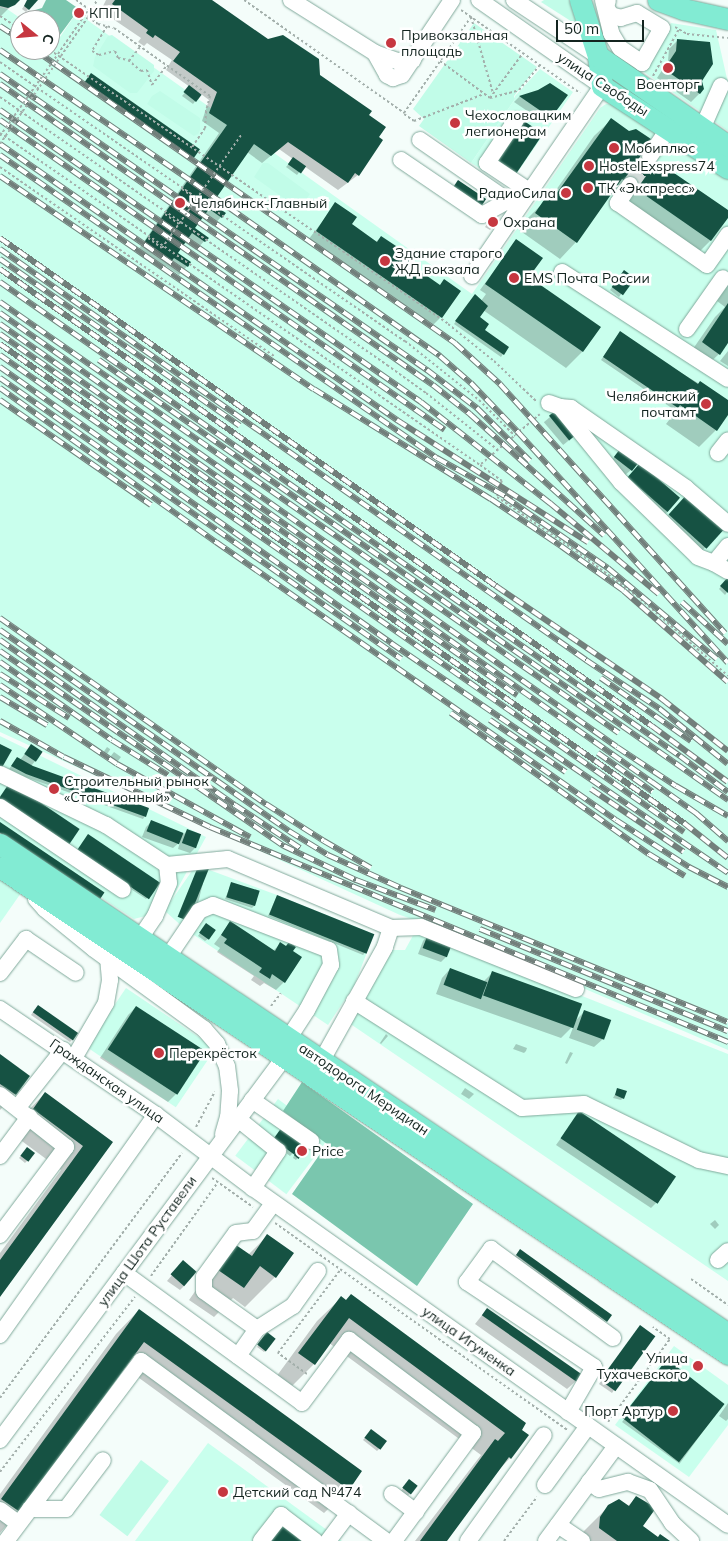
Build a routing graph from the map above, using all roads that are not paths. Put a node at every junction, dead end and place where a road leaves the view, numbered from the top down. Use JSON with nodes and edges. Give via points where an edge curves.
{"nodes":[{"id":1,"x":291,"y":0,"type":"edge"},
{"id":2,"x":452,"y":0,"type":"edge"},
{"id":3,"x":479,"y":0,"type":"edge"},
{"id":4,"x":514,"y":0,"type":"edge"},
{"id":5,"x":580,"y":0,"type":"edge"},
{"id":6,"x":604,"y":0,"type":"edge"},
{"id":7,"x":608,"y":0,"type":"edge"},
{"id":8,"x":658,"y":0,"type":"edge"},
{"id":9,"x":726,"y":20,"type":"edge"},
{"id":10,"x":598,"y":56,"type":"junction"},
{"id":11,"x":602,"y":86,"type":"junction"},
{"id":12,"x":721,"y":86,"type":"dead end"},
{"id":13,"x":516,"y":120,"type":"dead end"},
{"id":14,"x":669,"y":128,"type":"junction"},
{"id":15,"x":702,"y":129,"type":"junction"},
{"id":16,"x":420,"y":140,"type":"dead end"},
{"id":17,"x":728,"y":146,"type":"edge"},
{"id":18,"x":650,"y":156,"type":"tunnel mouth"},
{"id":19,"x":401,"y":160,"type":"dead end"},
{"id":20,"x":728,"y":168,"type":"edge"},
{"id":21,"x":630,"y":185,"type":"tunnel mouth"},
{"id":22,"x":529,"y":191,"type":"junction"},
{"id":23,"x":512,"y":204,"type":"junction"},
{"id":24,"x":728,"y":235,"type":"edge"},
{"id":25,"x":562,"y":272,"type":"dead end"},
{"id":26,"x":472,"y":276,"type":"dead end"},
{"id":27,"x":726,"y":277,"type":"edge"},
{"id":28,"x":687,"y":329,"type":"dead end"},
{"id":29,"x":728,"y":379,"type":"edge"},
{"id":30,"x":728,"y":524,"type":"edge"},
{"id":31,"x":728,"y":546,"type":"edge"},
{"id":32,"x":721,"y":567,"type":"edge"},
{"id":33,"x":0,"y":774,"type":"edge"},
{"id":34,"x":0,"y":807,"type":"edge"},
{"id":35,"x":0,"y":844,"type":"edge"},
{"id":36,"x":167,"y":865,"type":"junction"},
{"id":37,"x":0,"y":867,"type":"edge"},
{"id":38,"x":22,"y":882,"type":"junction"},
{"id":39,"x":123,"y":890,"type":"dead end"},
{"id":40,"x":391,"y":928,"type":"junction"},
{"id":41,"x":140,"y":938,"type":"junction"},
{"id":42,"x":168,"y":957,"type":"junction"},
{"id":43,"x":108,"y":958,"type":"junction"},
{"id":44,"x":0,"y":973,"type":"edge"},
{"id":45,"x":76,"y":973,"type":"dead end"},
{"id":46,"x":576,"y":989,"type":"dead end"},
{"id":47,"x":354,"y":1001,"type":"junction"},
{"id":48,"x":0,"y":1009,"type":"edge"},
{"id":49,"x":289,"y":1046,"type":"junction"},
{"id":50,"x":69,"y":1054,"type":"junction"},
{"id":51,"x":322,"y":1060,"type":"junction"},
{"id":52,"x":0,"y":1095,"type":"edge"},
{"id":53,"x":252,"y":1100,"type":"junction"},
{"id":54,"x":23,"y":1112,"type":"junction"},
{"id":55,"x":156,"y":1115,"type":"junction"},
{"id":56,"x":280,"y":1118,"type":"junction"},
{"id":57,"x":238,"y":1119,"type":"junction"},
{"id":58,"x":264,"y":1140,"type":"junction"},
{"id":59,"x":311,"y":1141,"type":"dead end"},
{"id":60,"x":216,"y":1149,"type":"junction"},
{"id":61,"x":0,"y":1156,"type":"edge"},
{"id":62,"x":728,"y":1167,"type":"edge"},
{"id":63,"x":253,"y":1188,"type":"junction"},
{"id":64,"x":273,"y":1203,"type":"junction"},
{"id":65,"x":0,"y":1235,"type":"edge"},
{"id":66,"x":318,"y":1271,"type":"dead end"},
{"id":67,"x":124,"y":1273,"type":"junction"},
{"id":68,"x":257,"y":1329,"type":"junction"},
{"id":69,"x":726,"y":1329,"type":"edge"},
{"id":70,"x":0,"y":1336,"type":"edge"},
{"id":71,"x":613,"y":1338,"type":"dead end"},
{"id":72,"x":728,"y":1354,"type":"edge"},
{"id":73,"x":238,"y":1356,"type":"junction"},
{"id":74,"x":568,"y":1412,"type":"junction"},
{"id":75,"x":3,"y":1430,"type":"edge"},
{"id":76,"x":593,"y":1430,"type":"junction"},
{"id":77,"x":544,"y":1435,"type":"dead end"},
{"id":78,"x":616,"y":1446,"type":"junction"},
{"id":79,"x":103,"y":1460,"type":"dead end"},
{"id":80,"x":589,"y":1482,"type":"junction"},
{"id":81,"x":545,"y":1485,"type":"road end"},
{"id":82,"x":392,"y":1494,"type":"dead end"},
{"id":83,"x":30,"y":1508,"type":"junction"},
{"id":84,"x":0,"y":1510,"type":"edge"},
{"id":85,"x":416,"y":1512,"type":"junction"},
{"id":86,"x":349,"y":1514,"type":"junction"},
{"id":87,"x":18,"y":1523,"type":"junction"},
{"id":88,"x":558,"y":1525,"type":"junction"},
{"id":89,"x":728,"y":1525,"type":"edge"},
{"id":90,"x":6,"y":1541,"type":"edge"},
{"id":91,"x":261,"y":1541,"type":"edge"},
{"id":92,"x":315,"y":1541,"type":"edge"},
{"id":93,"x":328,"y":1541,"type":"edge"},
{"id":94,"x":386,"y":1541,"type":"edge"},
{"id":95,"x":394,"y":1541,"type":"edge"},
{"id":96,"x":468,"y":1541,"type":"edge"},
{"id":97,"x":546,"y":1541,"type":"edge"},
{"id":98,"x":582,"y":1541,"type":"edge"},
{"id":99,"x":690,"y":1541,"type":"edge"}],
"edges":[{"from":1,"to":2,"type":"street","via":[[376,52],[387,75],[392,78],[402,75]]},
{"from":3,"to":11,"type":"street","name":"улица Свободы"},
{"from":4,"to":10,"type":"street","name":"улица Свободы"},
{"from":5,"to":10,"type":"main road"},
{"from":6,"to":7,"type":"street","via":[[611,33],[620,48],[642,63],[662,28],[637,13],[621,18],[610,15],[606,7]]},
{"from":8,"to":9,"type":"main road"},
{"from":10,"to":11,"type":"main road"},
{"from":10,"to":15,"type":"main road","name":"улица Свободы"},
{"from":11,"to":14,"type":"main road","name":"улица Свободы"},
{"from":11,"to":22,"type":"street"},
{"from":12,"to":15,"type":"street"},
{"from":13,"to":22,"type":"street","via":[[487,163]]},
{"from":14,"to":18,"type":"street"},
{"from":14,"to":20,"type":"main road","name":"улица Свободы"},
{"from":15,"to":17,"type":"main road","name":"улица Свободы"},
{"from":16,"to":23,"type":"street"},
{"from":19,"to":23,"type":"street","via":[[482,215]]},
{"from":21,"to":24,"type":"street","via":[[618,203],[707,265]]},
{"from":22,"to":23,"type":"street"},
{"from":23,"to":26,"type":"street"},
{"from":25,"to":29,"type":"street"},
{"from":27,"to":28,"type":"street"},
{"from":30,"to":32,"type":"street","via":[[686,488],[571,408],[548,406],[698,556]]},
{"from":31,"to":32,"type":"street"},
{"from":33,"to":36,"type":"street","via":[[106,826]]},
{"from":34,"to":39,"type":"street"},
{"from":35,"to":41,"type":"main road","name":"автодорога Меридиан"},
{"from":36,"to":40,"type":"street","via":[[228,859]]},
{"from":36,"to":41,"type":"street","via":[[169,883],[155,916]]},
{"from":37,"to":38,"type":"main road","name":"автодорога Меридиан"},
{"from":38,"to":43,"type":"street","via":[[45,909]]},
{"from":38,"to":49,"type":"main road","name":"автодорога Меридиан"},
{"from":40,"to":46,"type":"street","via":[[421,927]]},
{"from":40,"to":47,"type":"street","via":[[385,947]]},
{"from":41,"to":42,"type":"main road","name":"автодорога Меридиан"},
{"from":42,"to":49,"type":"main road","name":"автодорога Меридиан"},
{"from":42,"to":49,"type":"street","name":"улица Шота Руставели","via":[[199,911],[213,905],[329,950],[331,965]]},
{"from":43,"to":50,"type":"street","via":[[110,980],[106,1002]]},
{"from":43,"to":60,"type":"street","via":[[204,1028],[217,1044],[227,1066],[230,1091],[228,1117]]},
{"from":44,"to":45,"type":"street","via":[[26,939]]},
{"from":47,"to":51,"type":"street"},
{"from":47,"to":62,"type":"street","via":[[522,1108],[584,1104],[699,1160]]},
{"from":48,"to":50,"type":"street","name":"Гражданская улица"},
{"from":49,"to":51,"type":"main road","name":"автодорога Меридиан"},
{"from":49,"to":53,"type":"street","name":"улица Шота Руставели"},
{"from":49,"to":72,"type":"main road","name":"автодорога Меридиан"},
{"from":50,"to":54,"type":"street"},
{"from":50,"to":55,"type":"street","name":"Гражданская улица"},
{"from":51,"to":69,"type":"main road","name":"автодорога Меридиан"},
{"from":52,"to":54,"type":"street"},
{"from":53,"to":56,"type":"street"},
{"from":53,"to":57,"type":"street","name":"улица Шота Руставели"},
{"from":54,"to":61,"type":"street"},
{"from":54,"to":65,"type":"street","via":[[66,1147]]},
{"from":55,"to":60,"type":"street","name":"Гражданская улица"},
{"from":55,"to":70,"type":"street"},
{"from":56,"to":58,"type":"street"},
{"from":56,"to":59,"type":"street"},
{"from":57,"to":58,"type":"street"},
{"from":57,"to":60,"type":"street","name":"улица Шота Руставели"},
{"from":58,"to":63,"type":"street","via":[[278,1152]]},
{"from":60,"to":63,"type":"street","name":"улица Игуменка","via":[[227,1170]]},
{"from":60,"to":67,"type":"street","name":"улица Шота Руставели"},
{"from":63,"to":64,"type":"street","name":"улица Игуменка"},
{"from":64,"to":68,"type":"street","via":[[253,1231],[236,1232],[204,1276],[204,1291]]},
{"from":64,"to":74,"type":"street","name":"улица Игуменка"},
{"from":66,"to":68,"type":"street","via":[[293,1306]]},
{"from":67,"to":73,"type":"street"},
{"from":67,"to":75,"type":"street","name":"улица Шота Руставели"},
{"from":68,"to":73,"type":"street"},
{"from":71,"to":74,"type":"street","via":[[491,1249],[467,1282],[594,1367]]},
{"from":73,"to":85,"type":"street","via":[[302,1403],[348,1340],[473,1433]]},
{"from":74,"to":76,"type":"street","name":"улица Игуменка"},
{"from":76,"to":78,"type":"street","name":"улица Игуменка"},
{"from":76,"to":81,"type":"street"},
{"from":77,"to":96,"type":"street"},
{"from":78,"to":80,"type":"street"},
{"from":78,"to":89,"type":"street","name":"улица Игуменка"},
{"from":79,"to":83,"type":"street","via":[[66,1509]]},
{"from":80,"to":88,"type":"street"},
{"from":80,"to":99,"type":"street","via":[[600,1488],[628,1482],[650,1490],[672,1523]]},
{"from":82,"to":85,"type":"street"},
{"from":83,"to":86,"type":"street","via":[[141,1361]]},
{"from":83,"to":87,"type":"street"},
{"from":84,"to":87,"type":"street"},
{"from":85,"to":95,"type":"street"},
{"from":86,"to":93,"type":"street"},
{"from":86,"to":94,"type":"street"},
{"from":87,"to":90,"type":"street"},
{"from":88,"to":97,"type":"street"},
{"from":88,"to":98,"type":"street"},
{"from":91,"to":92,"type":"street","via":[[281,1515]]}]}
